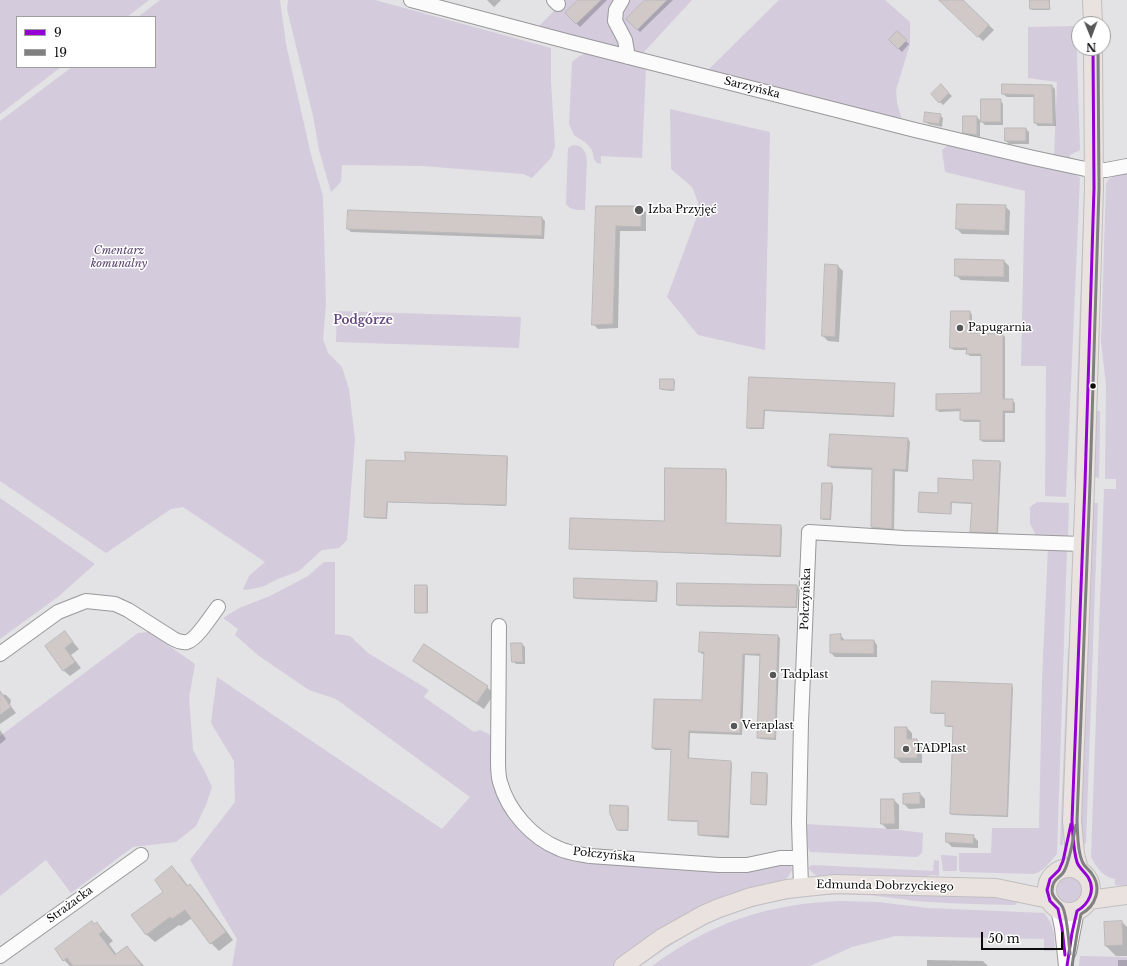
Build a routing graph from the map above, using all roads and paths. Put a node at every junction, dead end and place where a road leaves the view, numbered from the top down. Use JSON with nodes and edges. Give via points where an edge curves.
{"nodes":[{"id":1,"x":411,"y":0,"type":"edge"},
{"id":2,"x":622,"y":0,"type":"edge"},
{"id":3,"x":1092,"y":0,"type":"edge"},
{"id":4,"x":448,"y":5,"type":"edge"},
{"id":5,"x":1093,"y":16,"type":"edge"},
{"id":6,"x":628,"y":56,"type":"junction"},
{"id":7,"x":1093,"y":56,"type":"edge"},
{"id":8,"x":1127,"y":166,"type":"edge"},
{"id":9,"x":1094,"y":170,"type":"junction"},
{"id":10,"x":1082,"y":544,"type":"junction"},
{"id":11,"x":218,"y":607,"type":"dead end"},
{"id":12,"x":498,"y":626,"type":"dead end"},
{"id":13,"x":0,"y":654,"type":"edge"},
{"id":14,"x":1072,"y":821,"type":"junction"},
{"id":15,"x":141,"y":855,"type":"dead end"},
{"id":16,"x":800,"y":858,"type":"junction"},
{"id":17,"x":1054,"y":875,"type":"junction"},
{"id":18,"x":1085,"y":876,"type":"junction"},
{"id":19,"x":800,"y":887,"type":"junction"},
{"id":20,"x":999,"y":888,"type":"junction"},
{"id":21,"x":1127,"y":890,"type":"edge"},
{"id":22,"x":1127,"y":895,"type":"edge"},
{"id":23,"x":1053,"y":904,"type":"junction"},
{"id":24,"x":1083,"y":906,"type":"junction"},
{"id":25,"x":0,"y":956,"type":"edge"},
{"id":26,"x":623,"y":966,"type":"edge"},
{"id":27,"x":1066,"y":966,"type":"edge"}],
"edges":[{"from":1,"to":4,"type":"street","name":"Sarzyńska"},
{"from":2,"to":6,"type":"street","via":[[616,10],[615,21],[625,40]]},
{"from":3,"to":5,"type":"main road"},
{"from":4,"to":6,"type":"street","name":"Sarzyńska"},
{"from":6,"to":9,"type":"street","name":"Sarzyńska","via":[[915,130]]},
{"from":7,"to":9,"type":"main road"},
{"from":8,"to":9,"type":"street","name":"Sarzyńska"},
{"from":9,"to":10,"type":"main road"},
{"from":10,"to":14,"type":"main road"},
{"from":10,"to":16,"type":"street","name":"Połczyńska","via":[[809,532],[801,722]]},
{"from":11,"to":13,"type":"street","via":[[202,629],[186,643],[179,642],[115,604],[86,601],[58,612]]},
{"from":12,"to":16,"type":"street","name":"Połczyńska","via":[[498,774],[509,803],[533,832],[546,842],[574,854],[720,865],[747,865],[780,858]]},
{"from":14,"to":17,"type":"main road","via":[[1063,861]]},
{"from":14,"to":18,"type":"main road","via":[[1075,854]]},
{"from":15,"to":25,"type":"street","name":"Strażacka"},
{"from":16,"to":19,"type":"street","name":"Połczyńska"},
{"from":17,"to":18,"type":"main road","via":[[1071,867]]},
{"from":17,"to":20,"type":"main road","name":"Edmunda Dobrzyckiego"},
{"from":17,"to":23,"type":"main road","via":[[1047,890]]},
{"from":18,"to":21,"type":"main road"},
{"from":18,"to":24,"type":"main road","via":[[1092,890]]},
{"from":19,"to":20,"type":"main road","name":"Edmunda Dobrzyckiego","via":[[834,884]]},
{"from":19,"to":26,"type":"main road","name":"Edmunda Dobrzyckiego","via":[[751,897],[702,915],[675,930]]},
{"from":20,"to":23,"type":"main road","name":"Edmunda Dobrzyckiego"},
{"from":22,"to":24,"type":"main road"},
{"from":23,"to":24,"type":"main road","via":[[1067,912]]},
{"from":23,"to":27,"type":"street","via":[[1062,928]]},
{"from":24,"to":27,"type":"street","via":[[1073,928]]}]}
